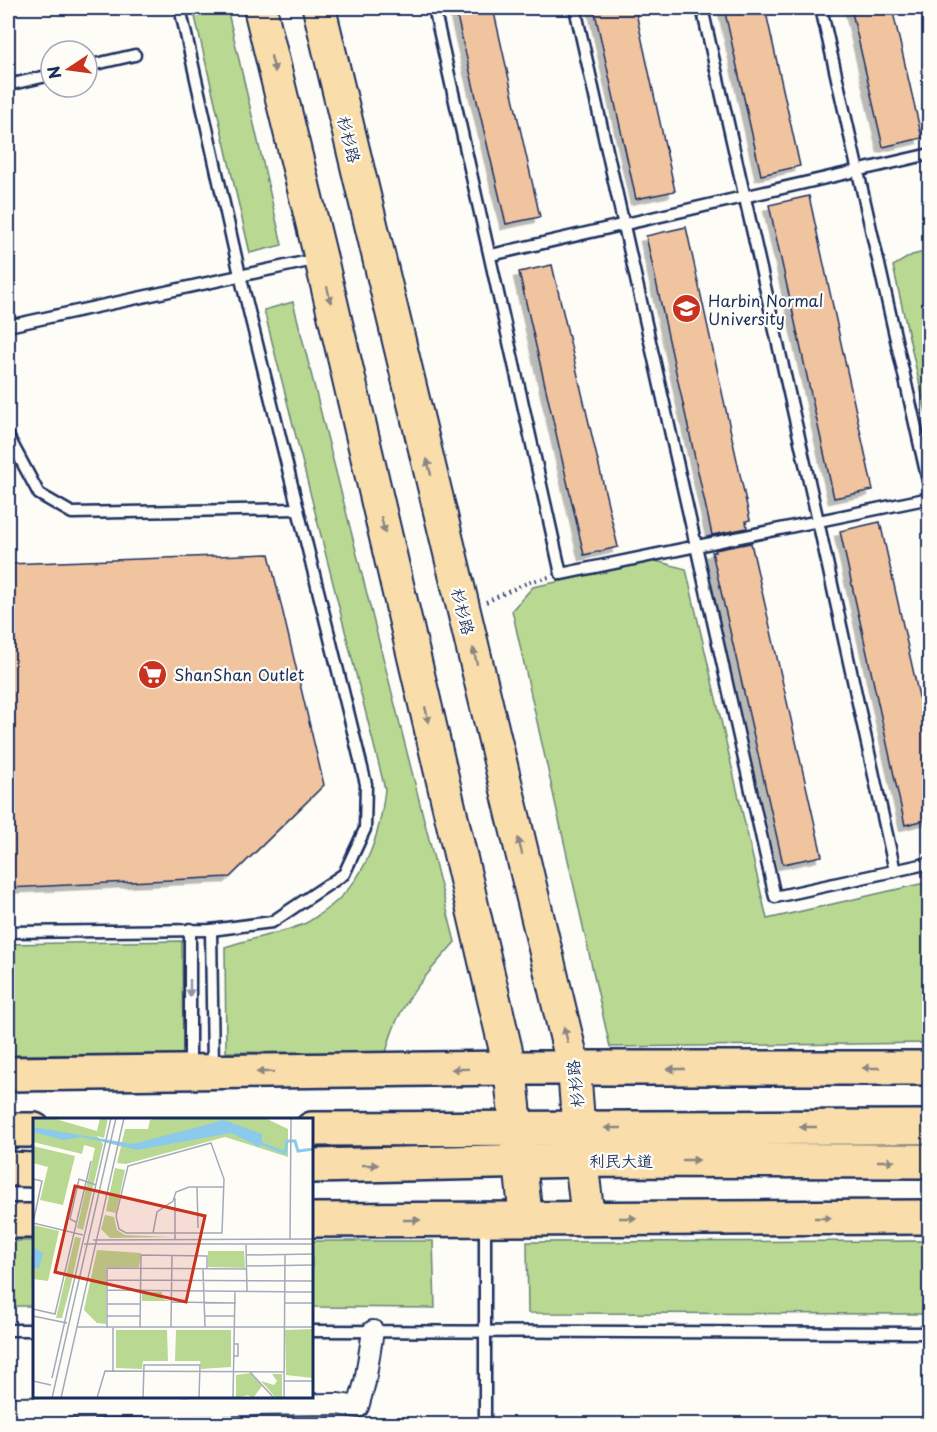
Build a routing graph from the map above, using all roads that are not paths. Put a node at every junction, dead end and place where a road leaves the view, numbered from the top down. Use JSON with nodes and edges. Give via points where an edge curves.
{"nodes":[{"id":1,"x":180,"y":8,"type":"edge"},
{"id":2,"x":260,"y":8,"type":"edge"},
{"id":3,"x":318,"y":8,"type":"edge"},
{"id":4,"x":434,"y":8,"type":"edge"},
{"id":5,"x":575,"y":8,"type":"edge"},
{"id":6,"x":702,"y":8,"type":"edge"},
{"id":7,"x":821,"y":8,"type":"edge"},
{"id":8,"x":135,"y":55,"type":"dead end"},
{"id":9,"x":99,"y":63,"type":"edge"},
{"id":10,"x":39,"y":78,"type":"edge"},
{"id":11,"x":8,"y":85,"type":"edge"},
{"id":12,"x":930,"y":154,"type":"edge"},
{"id":13,"x":858,"y":171,"type":"junction"},
{"id":14,"x":745,"y":196,"type":"junction"},
{"id":15,"x":624,"y":224,"type":"junction"},
{"id":16,"x":491,"y":255,"type":"junction"},
{"id":17,"x":321,"y":259,"type":"junction"},
{"id":18,"x":240,"y":275,"type":"junction"},
{"id":19,"x":8,"y":326,"type":"edge"},
{"id":20,"x":8,"y":436,"type":"edge"},
{"id":21,"x":930,"y":490,"type":"edge"},
{"id":22,"x":930,"y":498,"type":"edge"},
{"id":23,"x":298,"y":509,"type":"junction"},
{"id":24,"x":818,"y":521,"type":"junction"},
{"id":25,"x":696,"y":546,"type":"junction"},
{"id":26,"x":930,"y":863,"type":"edge"},
{"id":27,"x":895,"y":871,"type":"junction"},
{"id":28,"x":190,"y":929,"type":"junction"},
{"id":29,"x":211,"y":930,"type":"junction"},
{"id":30,"x":8,"y":932,"type":"edge"},
{"id":31,"x":510,"y":1068,"type":"junction"},
{"id":32,"x":930,"y":1068,"type":"edge"},
{"id":33,"x":574,"y":1069,"type":"junction"},
{"id":34,"x":202,"y":1073,"type":"junction"},
{"id":35,"x":8,"y":1074,"type":"edge"},
{"id":36,"x":930,"y":1127,"type":"edge"},
{"id":37,"x":516,"y":1128,"type":"junction"},
{"id":38,"x":578,"y":1128,"type":"junction"},
{"id":39,"x":314,"y":1129,"type":"edge"},
{"id":40,"x":8,"y":1130,"type":"edge"},
{"id":41,"x":33,"y":1130,"type":"edge"},
{"id":42,"x":581,"y":1160,"type":"junction"},
{"id":43,"x":519,"y":1161,"type":"junction"},
{"id":44,"x":930,"y":1161,"type":"edge"},
{"id":45,"x":314,"y":1166,"type":"edge"},
{"id":46,"x":8,"y":1169,"type":"edge"},
{"id":47,"x":33,"y":1170,"type":"edge"},
{"id":48,"x":930,"y":1217,"type":"edge"},
{"id":49,"x":588,"y":1218,"type":"junction"},
{"id":50,"x":526,"y":1219,"type":"junction"},
{"id":51,"x":314,"y":1220,"type":"edge"},
{"id":52,"x":485,"y":1220,"type":"junction"},
{"id":53,"x":8,"y":1221,"type":"edge"},
{"id":54,"x":33,"y":1221,"type":"edge"},
{"id":55,"x":8,"y":1330,"type":"edge"},
{"id":56,"x":33,"y":1330,"type":"edge"},
{"id":57,"x":314,"y":1331,"type":"edge"},
{"id":58,"x":374,"y":1331,"type":"junction"},
{"id":59,"x":484,"y":1331,"type":"junction"},
{"id":60,"x":930,"y":1333,"type":"edge"},
{"id":61,"x":8,"y":1408,"type":"edge"},
{"id":62,"x":485,"y":1425,"type":"edge"}],
"edges":[{"from":1,"to":18,"type":"lane"},
{"from":2,"to":17,"type":"main road","one_way":true},
{"from":33,"to":3,"type":"main road","name":"杉杉路","one_way":true},
{"from":4,"to":16,"type":"lane"},
{"from":5,"to":15,"type":"lane"},
{"from":6,"to":14,"type":"lane"},
{"from":7,"to":13,"type":"lane"},
{"from":8,"to":9,"type":"lane"},
{"from":10,"to":11,"type":"lane"},
{"from":12,"to":13,"type":"lane"},
{"from":13,"to":14,"type":"lane"},
{"from":13,"to":21,"type":"lane"},
{"from":14,"to":15,"type":"lane"},
{"from":14,"to":24,"type":"lane"},
{"from":15,"to":16,"type":"lane"},
{"from":15,"to":25,"type":"lane"},
{"from":16,"to":25,"type":"lane","via":[[561,574]]},
{"from":17,"to":18,"type":"lane"},
{"from":17,"to":31,"type":"main road","one_way":true},
{"from":18,"to":19,"type":"lane"},
{"from":18,"to":23,"type":"lane"},
{"from":20,"to":23,"type":"lane","via":[[39,494],[72,513]]},
{"from":22,"to":24,"type":"lane"},
{"from":23,"to":29,"type":"lane","via":[[366,784],[365,829],[344,874],[272,922]]},
{"from":24,"to":25,"type":"lane"},
{"from":24,"to":27,"type":"lane"},
{"from":25,"to":27,"type":"lane","via":[[775,897]]},
{"from":26,"to":27,"type":"lane"},
{"from":28,"to":29,"type":"lane"},
{"from":28,"to":30,"type":"lane"},
{"from":28,"to":34,"type":"lane","one_way":true},
{"from":29,"to":34,"type":"lane"},
{"from":31,"to":33,"type":"highway"},
{"from":31,"to":34,"type":"highway","one_way":true},
{"from":31,"to":37,"type":"main road"},
{"from":32,"to":33,"type":"highway","one_way":true},
{"from":33,"to":38,"type":"main road","name":"杉杉路"},
{"from":34,"to":35,"type":"highway"},
{"from":36,"to":38,"type":"highway","name":"利民大道","one_way":true},
{"from":37,"to":38,"type":"highway","name":"利民大道"},
{"from":37,"to":39,"type":"highway","name":"利民大道"},
{"from":37,"to":43,"type":"main road"},
{"from":38,"to":42,"type":"main road","name":"杉杉路"},
{"from":40,"to":41,"type":"highway"},
{"from":42,"to":43,"type":"highway","name":"利民大道"},
{"from":42,"to":44,"type":"highway","name":"利民大道","one_way":true},
{"from":42,"to":49,"type":"main road","name":"杉杉路"},
{"from":45,"to":43,"type":"highway","name":"利民大道","one_way":true},
{"from":43,"to":50,"type":"main road"},
{"from":46,"to":47,"type":"highway"},
{"from":49,"to":48,"type":"highway","one_way":true},
{"from":49,"to":50,"type":"highway"},
{"from":50,"to":52,"type":"highway"},
{"from":51,"to":52,"type":"highway","one_way":true},
{"from":52,"to":59,"type":"lane"},
{"from":53,"to":54,"type":"highway"},
{"from":55,"to":56,"type":"lane"},
{"from":57,"to":58,"type":"lane"},
{"from":58,"to":59,"type":"lane"},
{"from":58,"to":61,"type":"street","via":[[358,1407],[338,1404]]},
{"from":59,"to":60,"type":"lane"},
{"from":59,"to":62,"type":"lane"}]}
